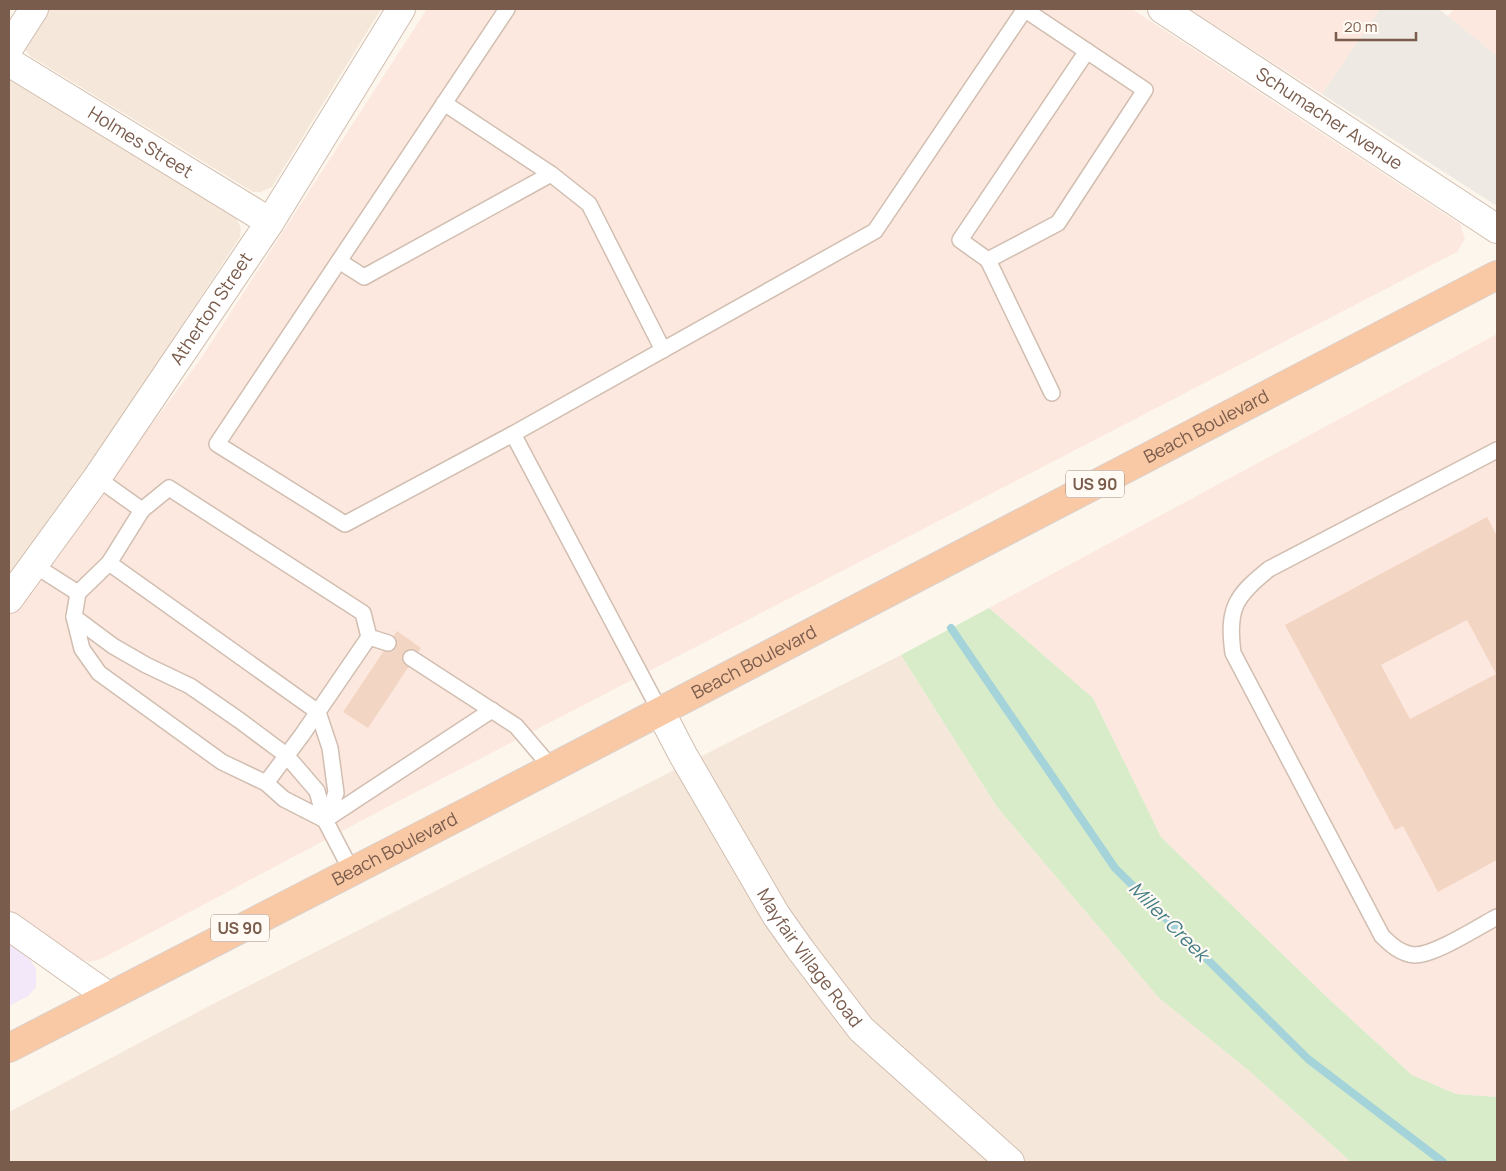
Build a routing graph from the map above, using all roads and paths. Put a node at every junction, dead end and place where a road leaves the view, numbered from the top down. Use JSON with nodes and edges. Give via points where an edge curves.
{"nodes":[{"id":1,"x":34,"y":9,"type":"edge"},
{"id":2,"x":401,"y":9,"type":"edge"},
{"id":3,"x":507,"y":9,"type":"edge"},
{"id":4,"x":1025,"y":9,"type":"edge"},
{"id":5,"x":1162,"y":9,"type":"edge"},
{"id":6,"x":9,"y":48,"type":"edge"},
{"id":7,"x":1087,"y":51,"type":"junction"},
{"id":8,"x":9,"y":62,"type":"edge"},
{"id":9,"x":444,"y":104,"type":"junction"},
{"id":10,"x":551,"y":174,"type":"junction"},
{"id":11,"x":270,"y":222,"type":"junction"},
{"id":12,"x":1497,"y":229,"type":"edge"},
{"id":13,"x":988,"y":260,"type":"junction"},
{"id":14,"x":339,"y":262,"type":"junction"},
{"id":15,"x":1497,"y":275,"type":"edge"},
{"id":16,"x":663,"y":350,"type":"junction"},
{"id":17,"x":1052,"y":393,"type":"dead end"},
{"id":18,"x":513,"y":434,"type":"junction"},
{"id":19,"x":1497,"y":450,"type":"edge"},
{"id":20,"x":97,"y":478,"type":"junction"},
{"id":21,"x":142,"y":510,"type":"junction"},
{"id":22,"x":109,"y":562,"type":"junction"},
{"id":23,"x":34,"y":565,"type":"junction"},
{"id":24,"x":78,"y":593,"type":"junction"},
{"id":25,"x":9,"y":599,"type":"edge"},
{"id":26,"x":74,"y":617,"type":"junction"},
{"id":27,"x":369,"y":637,"type":"junction"},
{"id":28,"x":388,"y":643,"type":"dead end"},
{"id":29,"x":411,"y":658,"type":"dead end"},
{"id":30,"x":492,"y":710,"type":"junction"},
{"id":31,"x":660,"y":711,"type":"junction"},
{"id":32,"x":318,"y":712,"type":"junction"},
{"id":33,"x":286,"y":756,"type":"junction"},
{"id":34,"x":551,"y":767,"type":"junction"},
{"id":35,"x":266,"y":783,"type":"junction"},
{"id":36,"x":325,"y":820,"type":"junction"},
{"id":37,"x":351,"y":870,"type":"junction"},
{"id":38,"x":1497,"y":917,"type":"edge"},
{"id":39,"x":9,"y":926,"type":"edge"},
{"id":40,"x":108,"y":996,"type":"junction"},
{"id":41,"x":9,"y":1048,"type":"edge"},
{"id":42,"x":1010,"y":1162,"type":"edge"}],
"edges":[{"from":1,"to":6,"type":"street"},
{"from":2,"to":11,"type":"street","name":"Atherton Street"},
{"from":3,"to":9,"type":"lane"},
{"from":4,"to":7,"type":"lane"},
{"from":4,"to":16,"type":"lane","via":[[875,231]]},
{"from":5,"to":12,"type":"street","name":"Schumacher Avenue"},
{"from":7,"to":13,"type":"lane","via":[[960,240]]},
{"from":7,"to":13,"type":"lane","via":[[1145,90],[1058,223]]},
{"from":8,"to":11,"type":"street","name":"Holmes Street"},
{"from":9,"to":10,"type":"lane"},
{"from":9,"to":14,"type":"lane"},
{"from":10,"to":14,"type":"lane","via":[[364,277]]},
{"from":10,"to":16,"type":"lane","via":[[589,204]]},
{"from":11,"to":20,"type":"street","name":"Atherton Street"},
{"from":13,"to":17,"type":"lane"},
{"from":14,"to":18,"type":"lane","via":[[217,444],[345,524]]},
{"from":15,"to":31,"type":"highway","name":"Beach Boulevard","number":"US 90"},
{"from":16,"to":18,"type":"lane"},
{"from":18,"to":31,"type":"lane"},
{"from":19,"to":38,"type":"lane","via":[[1269,569],[1250,584],[1234,605],[1230,630],[1232,653],[1382,936],[1396,949],[1414,955],[1431,952]]},
{"from":20,"to":21,"type":"lane"},
{"from":20,"to":23,"type":"street","name":"Atherton Street"},
{"from":21,"to":22,"type":"lane"},
{"from":21,"to":27,"type":"lane","via":[[169,488],[363,613]]},
{"from":22,"to":24,"type":"lane"},
{"from":22,"to":32,"type":"lane"},
{"from":23,"to":24,"type":"lane"},
{"from":23,"to":25,"type":"street","name":"Atherton Street"},
{"from":24,"to":26,"type":"lane"},
{"from":26,"to":33,"type":"lane","via":[[113,646],[190,686]]},
{"from":26,"to":35,"type":"lane","via":[[82,649],[99,673],[222,762]]},
{"from":27,"to":28,"type":"lane"},
{"from":27,"to":32,"type":"lane"},
{"from":29,"to":30,"type":"lane"},
{"from":30,"to":34,"type":"lane","via":[[516,726]]},
{"from":30,"to":36,"type":"lane"},
{"from":31,"to":34,"type":"highway","name":"Beach Boulevard","number":"US 90"},
{"from":31,"to":42,"type":"street","name":"Mayfair Village Road","via":[[776,915],[861,1029]]},
{"from":32,"to":33,"type":"lane"},
{"from":32,"to":36,"type":"lane","via":[[330,748],[336,793]]},
{"from":33,"to":35,"type":"lane"},
{"from":33,"to":36,"type":"lane","via":[[317,791]]},
{"from":34,"to":37,"type":"highway","name":"Beach Boulevard","number":"US 90"},
{"from":35,"to":36,"type":"lane","via":[[284,799]]},
{"from":36,"to":37,"type":"lane"},
{"from":37,"to":40,"type":"highway","name":"Beach Boulevard","number":"US 90"},
{"from":39,"to":40,"type":"street"},
{"from":40,"to":41,"type":"highway","name":"Beach Boulevard","number":"US 90"}]}
